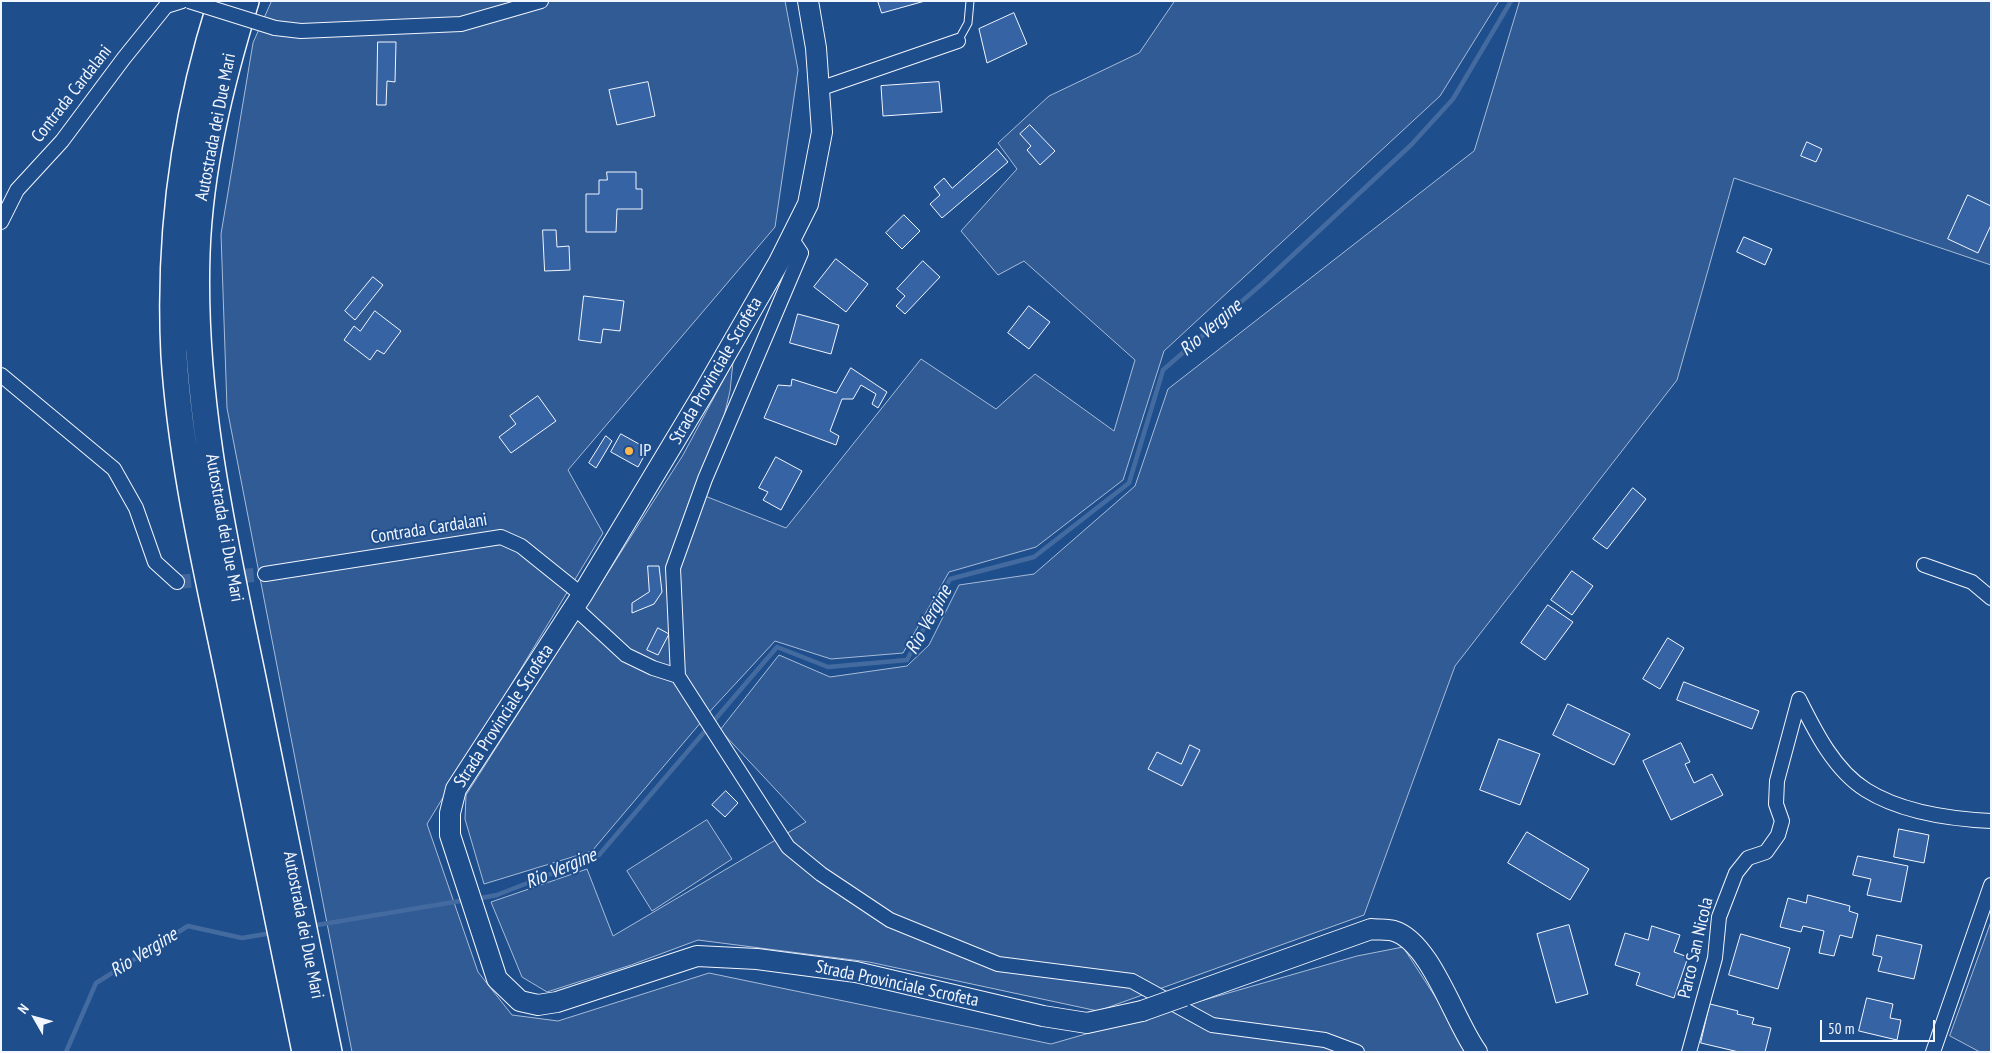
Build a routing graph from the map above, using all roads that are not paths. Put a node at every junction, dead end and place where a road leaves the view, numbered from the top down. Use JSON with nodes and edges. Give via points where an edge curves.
{"nodes":[{"id":1,"x":182,"y":1,"type":"edge"},
{"id":2,"x":189,"y":1,"type":"edge"},
{"id":3,"x":221,"y":1,"type":"edge"},
{"id":4,"x":246,"y":1,"type":"edge"},
{"id":5,"x":541,"y":1,"type":"edge"},
{"id":6,"x":808,"y":1,"type":"edge"},
{"id":7,"x":970,"y":1,"type":"edge"},
{"id":8,"x":958,"y":41,"type":"joint"},
{"id":9,"x":819,"y":88,"type":"junction"},
{"id":10,"x":1,"y":222,"type":"edge"},
{"id":11,"x":791,"y":238,"type":"junction"},
{"id":12,"x":1,"y":375,"type":"edge"},
{"id":13,"x":1924,"y":565,"type":"dead end"},
{"id":14,"x":264,"y":574,"type":"tunnel mouth"},
{"id":15,"x":177,"y":582,"type":"dead end"},
{"id":16,"x":1991,"y":598,"type":"edge"},
{"id":17,"x":578,"y":601,"type":"junction"},
{"id":18,"x":678,"y":676,"type":"junction"},
{"id":19,"x":251,"y":727,"type":"junction"},
{"id":20,"x":1991,"y":821,"type":"edge"},
{"id":21,"x":1991,"y":885,"type":"edge"},
{"id":22,"x":1934,"y":1051,"type":"edge"},
{"id":23,"x":305,"y":1052,"type":"edge"},
{"id":24,"x":329,"y":1052,"type":"edge"},
{"id":25,"x":1357,"y":1052,"type":"edge"},
{"id":26,"x":1477,"y":1052,"type":"edge"},
{"id":27,"x":1689,"y":1052,"type":"edge"}],
"edges":[{"from":1,"to":10,"type":"street","name":"Contrada Cardalani","via":[[166,6],[62,141],[16,190]]},
{"from":2,"to":5,"type":"street","bridge":true,"via":[[275,28],[301,31],[461,24]]},
{"from":3,"to":19,"type":"highway","name":"Autostrada dei Due Mari","via":[[198,83],[184,146],[177,199],[174,357],[196,518]]},
{"from":4,"to":19,"type":"highway","name":"Autostrada dei Due Mari","via":[[208,149],[199,226],[196,304],[203,402]]},
{"from":6,"to":9,"type":"street","name":"Strada Provinciale Scrofeta"},
{"from":7,"to":8,"type":"lane","via":[[968,23]]},
{"from":8,"to":9,"type":"street"},
{"from":9,"to":11,"type":"street","name":"Strada Provinciale Scrofeta","via":[[822,132],[808,204]]},
{"from":11,"to":17,"type":"street","name":"Strada Provinciale Scrofeta"},
{"from":11,"to":18,"type":"street","via":[[801,253],[705,480],[673,568]]},
{"from":12,"to":15,"type":"street","via":[[114,469],[136,508],[155,562]]},
{"from":13,"to":16,"type":"street","via":[[1972,582]]},
{"from":14,"to":17,"type":"street","name":"Contrada Cardalani","via":[[501,537],[521,546]]},
{"from":17,"to":18,"type":"street","name":"Contrada Cardalani","via":[[626,654],[652,668]]},
{"from":17,"to":26,"type":"street","name":"Strada Provinciale Scrofeta","bridge":true,"via":[[456,789],[450,813],[450,835],[497,979],[520,1001],[538,1005],[557,1002],[697,956],[757,959],[856,972],[1043,1016],[1087,1023],[1142,1011],[1371,929],[1395,931],[1412,942],[1434,972]]},
{"from":18,"to":25,"type":"street","via":[[788,847],[821,874],[890,920],[998,964],[1132,981],[1212,1025],[1325,1040]]},
{"from":19,"to":23,"type":"highway","name":"Autostrada dei Due Mari"},
{"from":19,"to":24,"type":"highway","name":"Autostrada dei Due Mari"},
{"from":20,"to":27,"type":"street","name":"Parco San Nicola","via":[[1906,807],[1866,790],[1827,749],[1798,699],[1777,781],[1776,804],[1782,821],[1778,835],[1766,852],[1748,858],[1736,873],[1719,917],[1715,958]]},
{"from":21,"to":22,"type":"street"}]}
